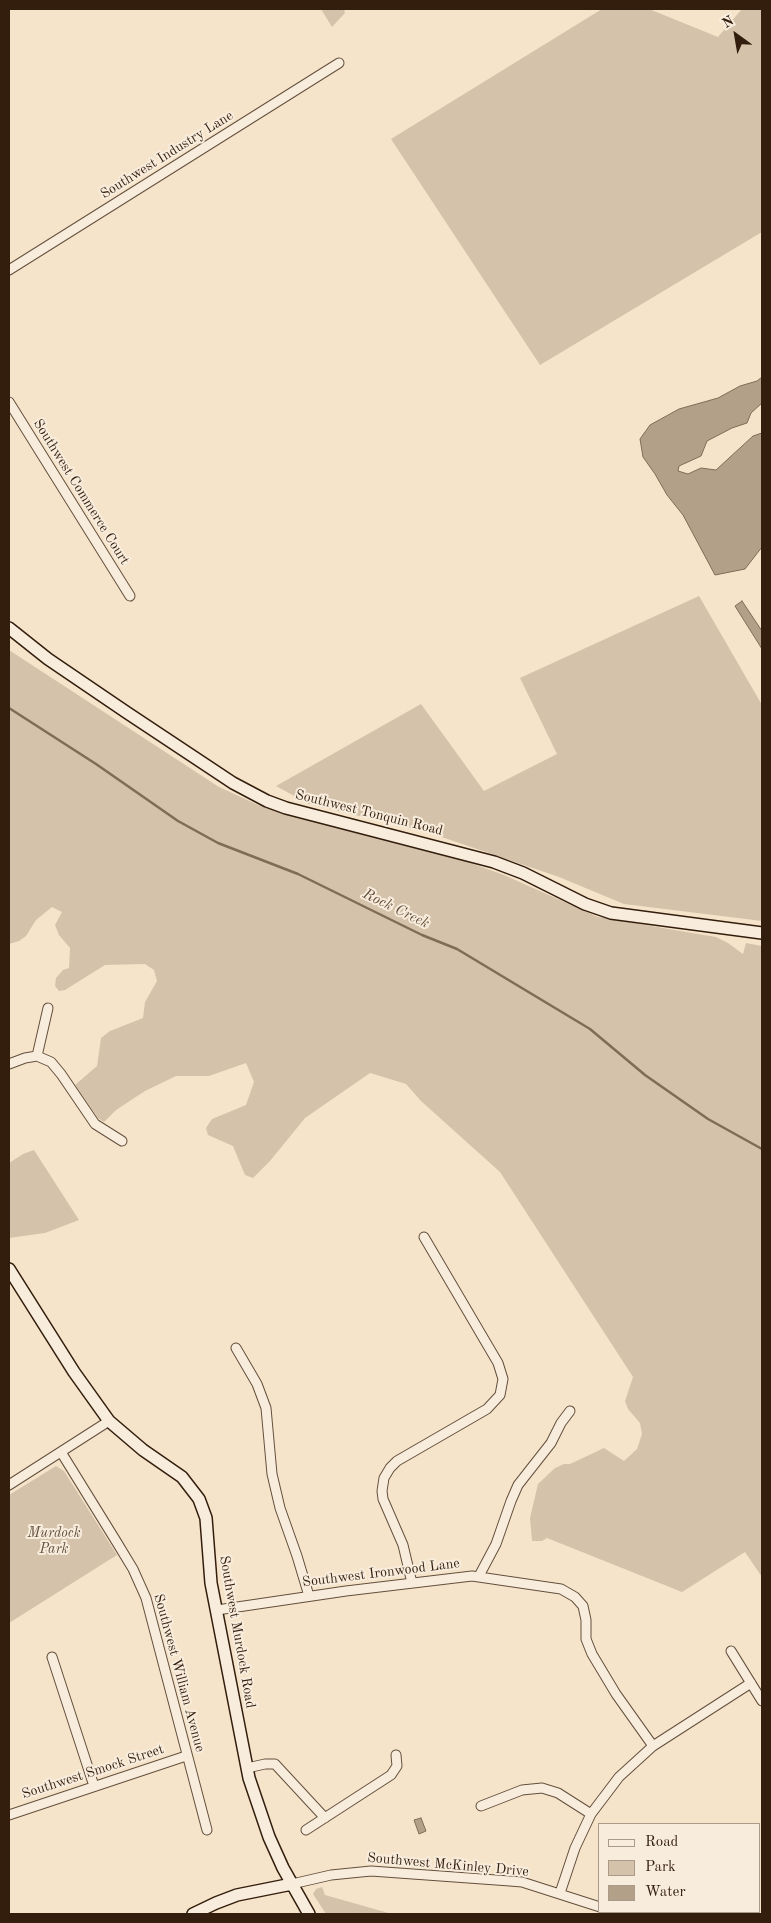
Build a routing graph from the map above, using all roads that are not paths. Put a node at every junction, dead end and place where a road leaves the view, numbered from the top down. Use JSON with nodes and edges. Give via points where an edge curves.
{"nodes":[{"id":1,"x":339,"y":63,"type":"dead end"},
{"id":2,"x":9,"y":270,"type":"edge"},
{"id":3,"x":9,"y":402,"type":"edge"},
{"id":4,"x":130,"y":596,"type":"dead end"},
{"id":5,"x":9,"y":628,"type":"edge"},
{"id":6,"x":762,"y":933,"type":"edge"},
{"id":7,"x":48,"y":1008,"type":"dead end"},
{"id":8,"x":37,"y":1056,"type":"junction"},
{"id":9,"x":9,"y":1064,"type":"edge"},
{"id":10,"x":122,"y":1141,"type":"dead end"},
{"id":11,"x":424,"y":1237,"type":"dead end"},
{"id":12,"x":9,"y":1269,"type":"edge"},
{"id":13,"x":236,"y":1348,"type":"dead end"},
{"id":14,"x":570,"y":1411,"type":"dead end"},
{"id":15,"x":109,"y":1422,"type":"junction"},
{"id":16,"x":61,"y":1452,"type":"junction"},
{"id":17,"x":10,"y":1482,"type":"edge"},
{"id":18,"x":479,"y":1576,"type":"junction"},
{"id":19,"x":412,"y":1583,"type":"junction"},
{"id":20,"x":309,"y":1596,"type":"junction"},
{"id":21,"x":217,"y":1610,"type":"junction"},
{"id":22,"x":731,"y":1651,"type":"dead end"},
{"id":23,"x":52,"y":1657,"type":"dead end"},
{"id":24,"x":751,"y":1683,"type":"junction"},
{"id":25,"x":762,"y":1701,"type":"edge"},
{"id":26,"x":653,"y":1746,"type":"junction"},
{"id":27,"x":396,"y":1755,"type":"dead end"},
{"id":28,"x":186,"y":1756,"type":"junction"},
{"id":29,"x":247,"y":1768,"type":"junction"},
{"id":30,"x":94,"y":1786,"type":"junction"},
{"id":31,"x":481,"y":1806,"type":"dead end"},
{"id":32,"x":591,"y":1814,"type":"junction"},
{"id":33,"x":9,"y":1815,"type":"edge"},
{"id":34,"x":325,"y":1818,"type":"junction"},
{"id":35,"x":207,"y":1830,"type":"dead end"},
{"id":36,"x":306,"y":1830,"type":"dead end"},
{"id":37,"x":292,"y":1884,"type":"junction"},
{"id":38,"x":560,"y":1893,"type":"junction"},
{"id":39,"x":598,"y":1906,"type":"edge"},
{"id":40,"x":193,"y":1914,"type":"edge"},
{"id":41,"x":309,"y":1914,"type":"edge"}],
"edges":[{"from":1,"to":2,"type":"street","name":"Southwest Industry Lane"},
{"from":3,"to":4,"type":"street","name":"Southwest Commerce Court"},
{"from":5,"to":6,"type":"main road","name":"Southwest Tonquin Road","via":[[126,712],[233,783],[266,801],[487,860],[524,873],[585,904],[611,913]]},
{"from":7,"to":8,"type":"street"},
{"from":8,"to":9,"type":"street"},
{"from":8,"to":10,"type":"street","via":[[51,1062],[95,1124]]},
{"from":11,"to":19,"type":"street","via":[[498,1363],[502,1379],[500,1395],[487,1409],[397,1461],[384,1478],[383,1499],[403,1545]]},
{"from":12,"to":15,"type":"main road","name":"Southwest Murdock Road"},
{"from":13,"to":20,"type":"street","via":[[257,1384],[266,1408],[272,1474]]},
{"from":14,"to":18,"type":"street","name":"Southwest Ironwood Lane","via":[[551,1443],[518,1485],[496,1544]]},
{"from":15,"to":16,"type":"street"},
{"from":15,"to":21,"type":"main road","name":"Southwest Murdock Road","via":[[142,1450],[182,1477],[198,1495],[206,1518],[211,1583]]},
{"from":16,"to":17,"type":"street"},
{"from":16,"to":28,"type":"street","name":"Southwest William Avenue","via":[[133,1570],[146,1598]]},
{"from":18,"to":19,"type":"street","name":"Southwest Ironwood Lane"},
{"from":18,"to":26,"type":"street","via":[[561,1589],[579,1601],[585,1612],[586,1639],[592,1654]]},
{"from":19,"to":20,"type":"street","name":"Southwest Ironwood Lane"},
{"from":20,"to":21,"type":"street","name":"Southwest Ironwood Lane"},
{"from":21,"to":29,"type":"main road","name":"Southwest Murdock Road"},
{"from":22,"to":24,"type":"street"},
{"from":23,"to":30,"type":"street"},
{"from":24,"to":25,"type":"street"},
{"from":24,"to":26,"type":"street"},
{"from":26,"to":32,"type":"street","via":[[619,1777]]},
{"from":27,"to":34,"type":"street","via":[[398,1766],[391,1775]]},
{"from":28,"to":30,"type":"street","name":"Southwest Smock Street"},
{"from":28,"to":35,"type":"street","name":"Southwest William Avenue"},
{"from":29,"to":34,"type":"street","via":[[275,1764]]},
{"from":29,"to":37,"type":"main road","name":"Southwest Murdock Road","via":[[269,1837]]},
{"from":30,"to":33,"type":"street","name":"Southwest Smock Street"},
{"from":31,"to":32,"type":"street","via":[[522,1790],[542,1788],[558,1793]]},
{"from":32,"to":38,"type":"street"},
{"from":34,"to":36,"type":"street"},
{"from":37,"to":38,"type":"street","name":"Southwest McKinley Drive","via":[[331,1875],[371,1871],[522,1882]]},
{"from":37,"to":40,"type":"main road","via":[[236,1895]]},
{"from":37,"to":41,"type":"main road","name":"Southwest Murdock Road"},
{"from":38,"to":39,"type":"street","name":"Southwest McKinley Drive"}]}
